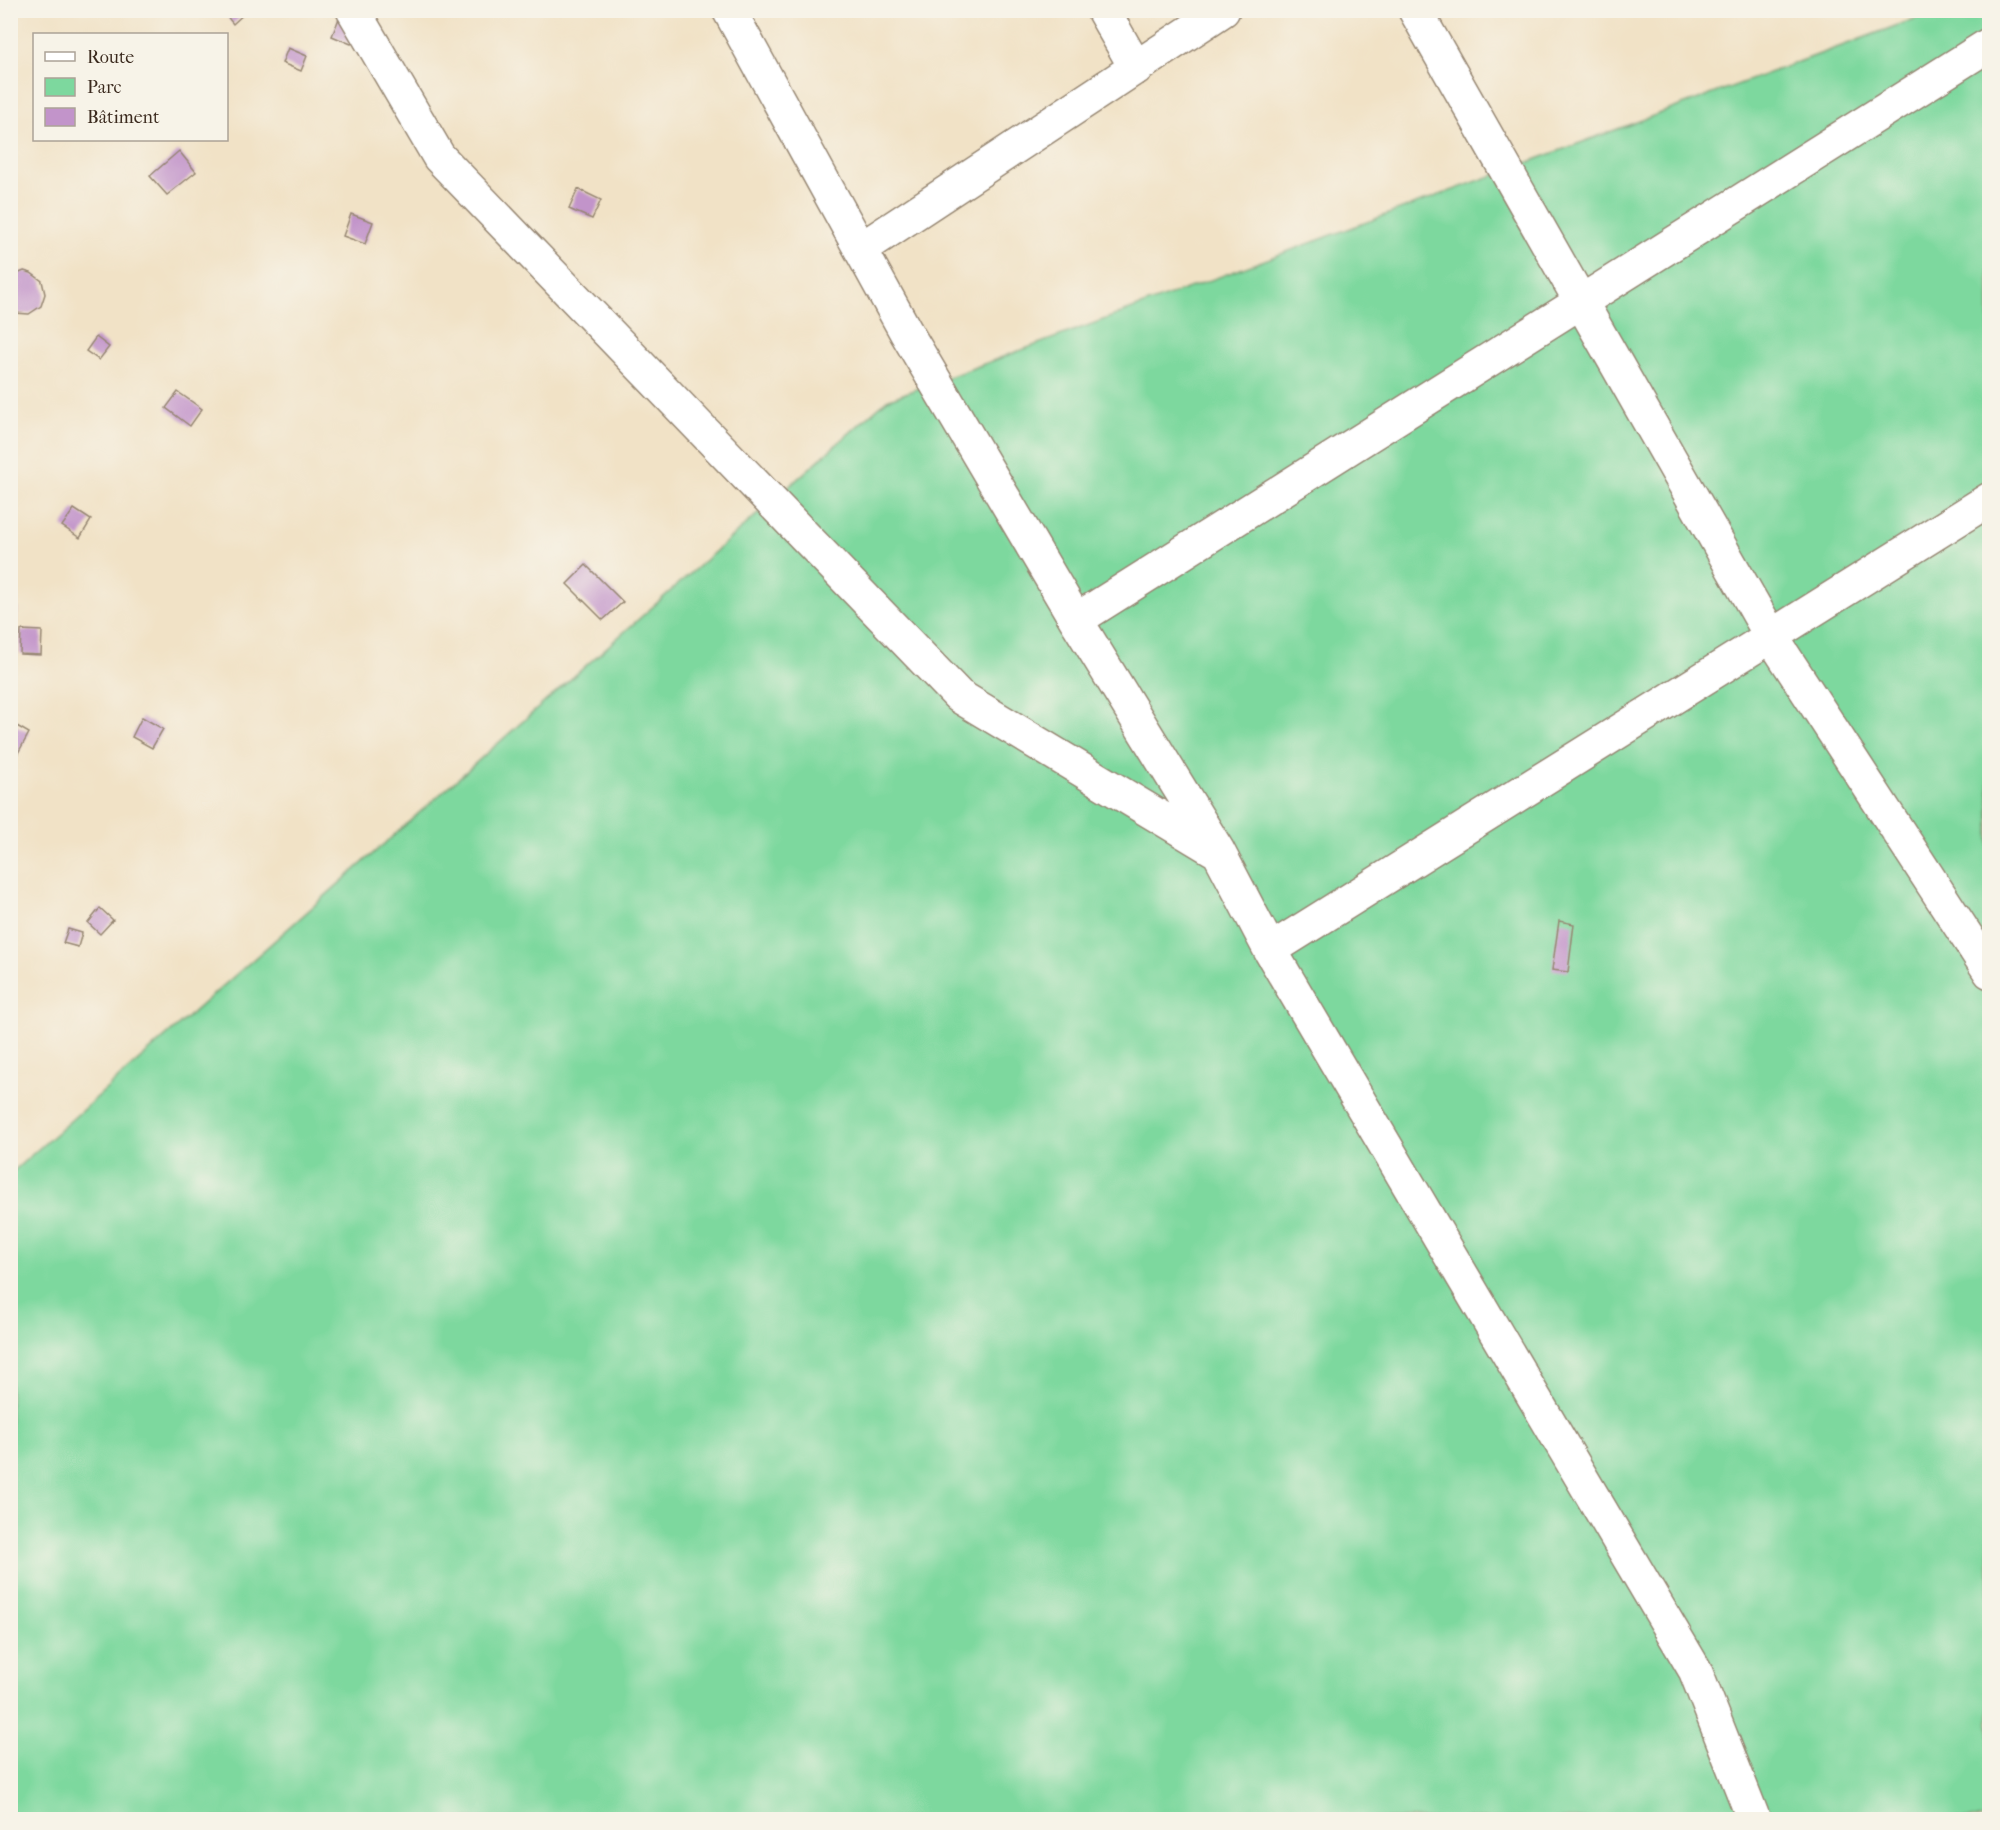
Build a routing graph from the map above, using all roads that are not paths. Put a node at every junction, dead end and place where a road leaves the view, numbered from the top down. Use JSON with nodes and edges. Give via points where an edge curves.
{"nodes":[{"id":1,"x":353,"y":10,"type":"edge"},
{"id":2,"x":729,"y":10,"type":"edge"},
{"id":3,"x":1103,"y":10,"type":"edge"},
{"id":4,"x":1223,"y":10,"type":"edge"},
{"id":5,"x":1415,"y":10,"type":"edge"},
{"id":6,"x":1989,"y":44,"type":"edge"},
{"id":7,"x":1136,"y":68,"type":"junction"},
{"id":8,"x":861,"y":249,"type":"junction"},
{"id":9,"x":1581,"y":302,"type":"junction"},
{"id":10,"x":1989,"y":500,"type":"edge"},
{"id":11,"x":1076,"y":620,"type":"junction"},
{"id":12,"x":1771,"y":636,"type":"junction"},
{"id":13,"x":1218,"y":851,"type":"junction"},
{"id":14,"x":1270,"y":950,"type":"junction"},
{"id":15,"x":1989,"y":972,"type":"edge"},
{"id":16,"x":1754,"y":1820,"type":"edge"}],
"edges":[{"from":1,"to":13,"type":"street","via":[[439,158],[959,696]]},
{"from":2,"to":8,"type":"street"},
{"from":3,"to":7,"type":"street"},
{"from":4,"to":7,"type":"street"},
{"from":5,"to":9,"type":"street"},
{"from":6,"to":9,"type":"street"},
{"from":7,"to":8,"type":"street"},
{"from":8,"to":11,"type":"street"},
{"from":9,"to":11,"type":"street"},
{"from":9,"to":12,"type":"street"},
{"from":10,"to":12,"type":"street"},
{"from":11,"to":13,"type":"street"},
{"from":12,"to":14,"type":"street"},
{"from":12,"to":15,"type":"street"},
{"from":13,"to":14,"type":"street"},
{"from":14,"to":16,"type":"street","via":[[1695,1670]]}]}
